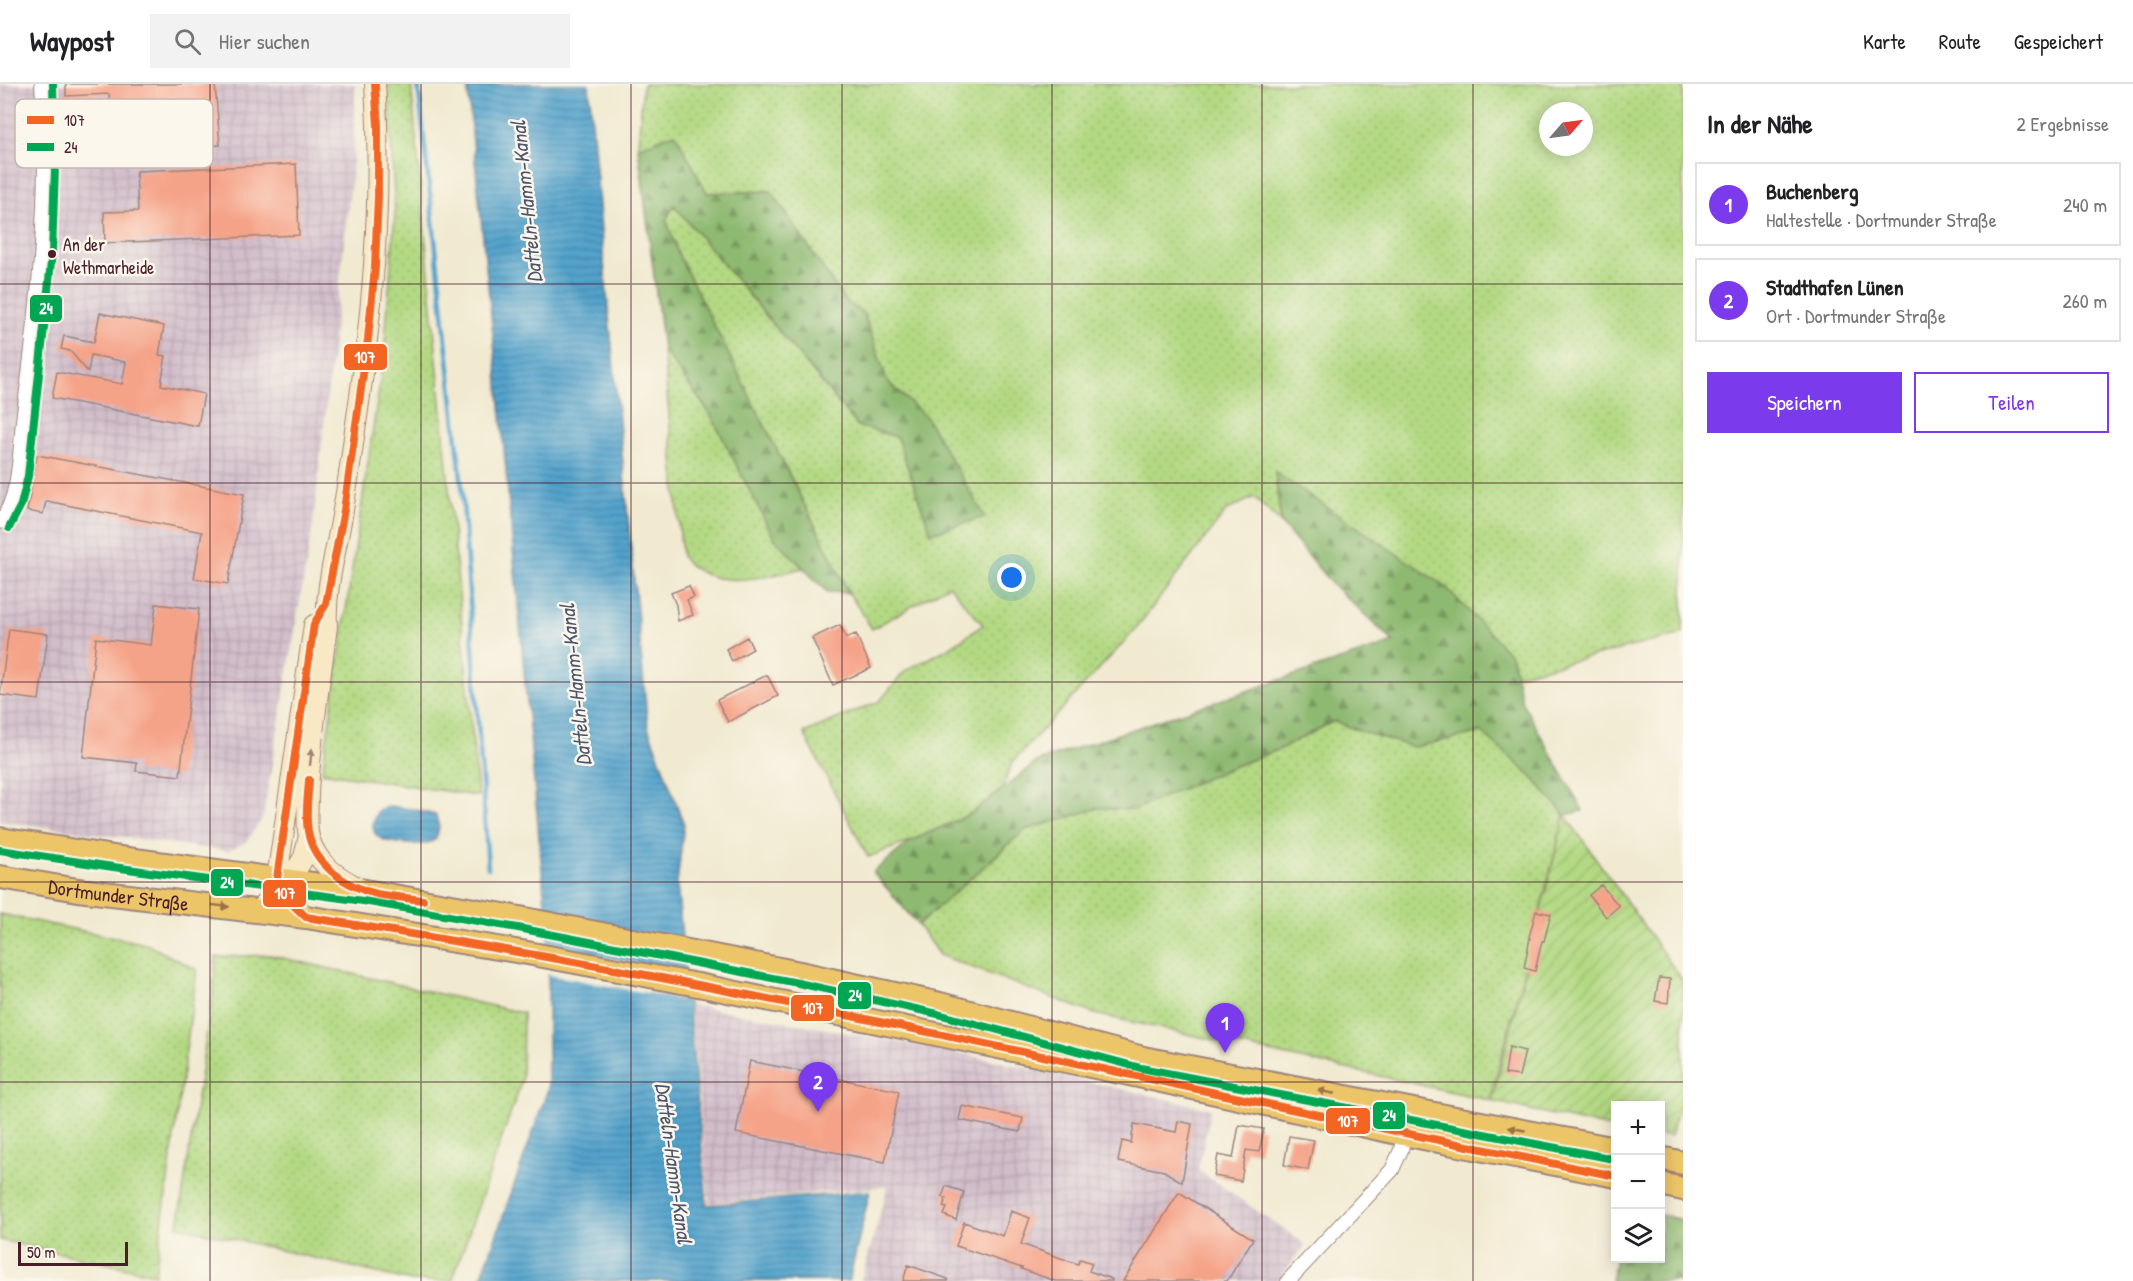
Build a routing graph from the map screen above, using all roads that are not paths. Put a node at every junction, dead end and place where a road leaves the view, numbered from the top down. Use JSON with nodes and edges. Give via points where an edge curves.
{"nodes":[{"id":1,"x":42,"y":84,"type":"edge"},
{"id":2,"x":375,"y":84,"type":"edge"},
{"id":3,"x":43,"y":99,"type":"edge"},
{"id":4,"x":46,"y":168,"type":"edge"},
{"id":5,"x":0,"y":522,"type":"edge"},
{"id":6,"x":326,"y":604,"type":"junction"},
{"id":7,"x":309,"y":836,"type":"junction"},
{"id":8,"x":0,"y":839,"type":"edge"},
{"id":9,"x":0,"y":877,"type":"edge"},
{"id":10,"x":282,"y":881,"type":"junction"},
{"id":11,"x":365,"y":891,"type":"junction"},
{"id":12,"x":259,"y":910,"type":"junction"},
{"id":13,"x":306,"y":917,"type":"junction"},
{"id":14,"x":1409,"y":1108,"type":"junction"},
{"id":15,"x":1405,"y":1134,"type":"junction"},
{"id":16,"x":1611,"y":1148,"type":"edge"},
{"id":17,"x":1665,"y":1159,"type":"edge"},
{"id":18,"x":1683,"y":1163,"type":"edge"},
{"id":19,"x":1611,"y":1175,"type":"edge"},
{"id":20,"x":1665,"y":1185,"type":"edge"},
{"id":21,"x":1683,"y":1189,"type":"edge"},
{"id":22,"x":1288,"y":1281,"type":"edge"}],
"edges":[{"from":1,"to":3,"type":"street"},
{"from":2,"to":6,"type":"main road","via":[[375,267],[359,410]]},
{"from":4,"to":5,"type":"street","via":[[38,288],[15,490]]},
{"from":7,"to":6,"type":"main road","one_way":true,"via":[[309,771],[327,626]]},
{"from":6,"to":10,"type":"main road","via":[[314,624]]},
{"from":7,"to":10,"type":"main road","via":[[304,857]]},
{"from":7,"to":11,"type":"main road","via":[[336,876]]},
{"from":8,"to":10,"type":"main road","name":"Dortmunder Straße"},
{"from":9,"to":12,"type":"main road","name":"Dortmunder Straße","one_way":true,"via":[[78,890]]},
{"from":10,"to":11,"type":"main road","name":"Dortmunder Straße"},
{"from":10,"to":12,"type":"main road"},
{"from":10,"to":13,"type":"main road","via":[[288,900]]},
{"from":14,"to":11,"type":"main road","name":"Dortmunder Straße","one_way":true,"via":[[1143,1058],[800,973]]},
{"from":12,"to":13,"type":"main road","name":"Dortmunder Straße"},
{"from":13,"to":15,"type":"main road","name":"Dortmunder Straße","via":[[703,986]]},
{"from":14,"to":15,"type":"street"},
{"from":16,"to":14,"type":"main road","name":"Dortmunder Straße","one_way":true},
{"from":15,"to":19,"type":"main road","name":"Dortmunder Straße"},
{"from":15,"to":22,"type":"street","via":[[1392,1170]]},
{"from":17,"to":18,"type":"main road"},
{"from":20,"to":21,"type":"main road"}]}
